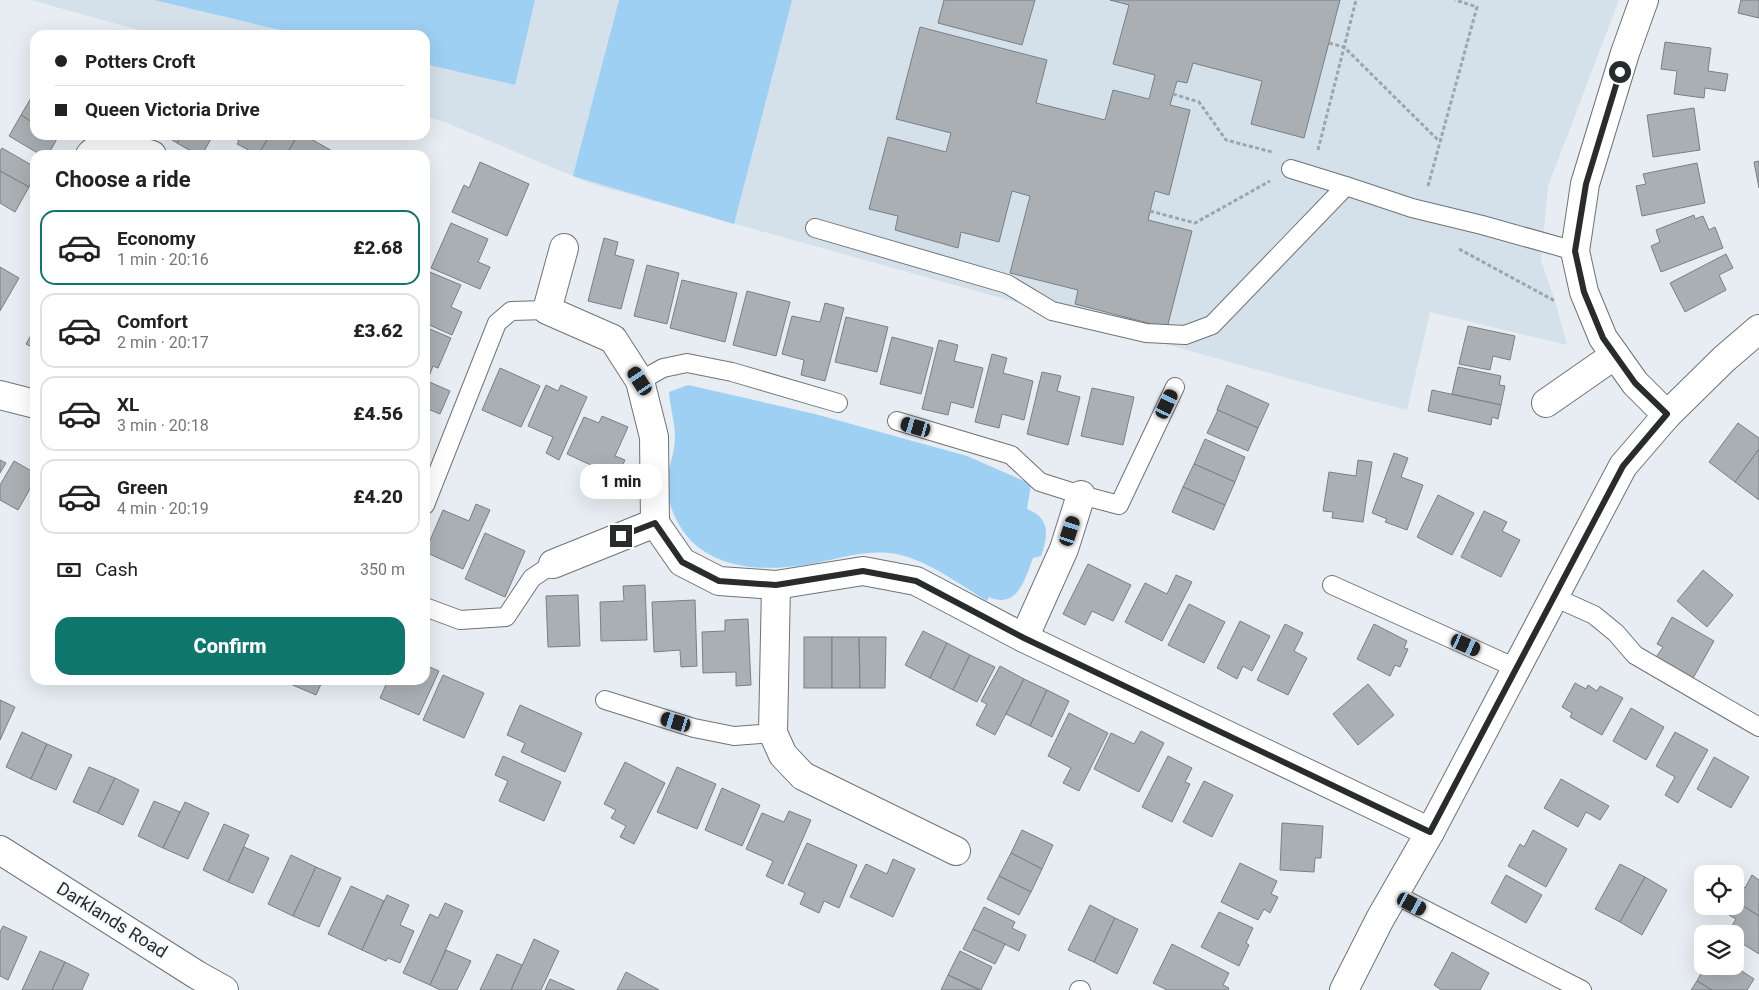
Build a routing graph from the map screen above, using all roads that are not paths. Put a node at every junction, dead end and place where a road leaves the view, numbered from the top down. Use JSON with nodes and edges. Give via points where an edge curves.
{"nodes":[{"id":1,"x":1644,"y":0,"type":"edge"},
{"id":2,"x":96,"y":150,"type":"edge"},
{"id":3,"x":132,"y":150,"type":"edge"},
{"id":4,"x":1291,"y":169,"type":"road end"},
{"id":5,"x":1346,"y":186,"type":"junction"},
{"id":6,"x":815,"y":228,"type":"dead end"},
{"id":7,"x":564,"y":248,"type":"dead end"},
{"id":8,"x":1575,"y":251,"type":"junction"},
{"id":9,"x":547,"y":310,"type":"junction"},
{"id":10,"x":1759,"y":328,"type":"edge"},
{"id":11,"x":1615,"y":355,"type":"junction"},
{"id":12,"x":640,"y":381,"type":"junction"},
{"id":13,"x":1175,"y":386,"type":"dead end"},
{"id":14,"x":0,"y":396,"type":"edge"},
{"id":15,"x":30,"y":403,"type":"edge"},
{"id":16,"x":838,"y":403,"type":"dead end"},
{"id":17,"x":1546,"y":403,"type":"dead end"},
{"id":18,"x":1667,"y":414,"type":"junction"},
{"id":19,"x":897,"y":421,"type":"dead end"},
{"id":20,"x":430,"y":492,"type":"edge"},
{"id":21,"x":1081,"y":495,"type":"junction"},
{"id":22,"x":655,"y":523,"type":"junction"},
{"id":23,"x":552,"y":564,"type":"joint"},
{"id":24,"x":776,"y":585,"type":"junction"},
{"id":25,"x":1332,"y":585,"type":"dead end"},
{"id":26,"x":1554,"y":596,"type":"junction"},
{"id":27,"x":430,"y":609,"type":"edge"},
{"id":28,"x":1024,"y":638,"type":"junction"},
{"id":29,"x":1516,"y":668,"type":"junction"},
{"id":30,"x":605,"y":700,"type":"dead end"},
{"id":31,"x":1759,"y":726,"type":"edge"},
{"id":32,"x":773,"y":733,"type":"junction"},
{"id":33,"x":1430,"y":832,"type":"junction"},
{"id":34,"x":0,"y":850,"type":"edge"},
{"id":35,"x":956,"y":851,"type":"dead end"},
{"id":36,"x":1394,"y":894,"type":"junction"},
{"id":37,"x":224,"y":990,"type":"edge"},
{"id":38,"x":1344,"y":990,"type":"edge"},
{"id":39,"x":1582,"y":990,"type":"edge"}],
"edges":[{"from":1,"to":8,"type":"street","via":[[1586,184]]},
{"from":2,"to":3,"type":"street"},
{"from":4,"to":5,"type":"lane"},
{"from":5,"to":6,"type":"lane","via":[[1212,325],[1185,335],[1146,333],[1052,310],[1006,284]]},
{"from":5,"to":8,"type":"lane","via":[[1412,208]]},
{"from":7,"to":9,"type":"street"},
{"from":8,"to":11,"type":"street","via":[[1584,292],[1603,338]]},
{"from":9,"to":12,"type":"street","via":[[613,339]]},
{"from":9,"to":20,"type":"lane","via":[[511,311],[497,324]]},
{"from":10,"to":18,"type":"street"},
{"from":11,"to":17,"type":"street"},
{"from":11,"to":18,"type":"street","via":[[1635,383]]},
{"from":12,"to":16,"type":"lane","via":[[663,368],[687,363],[732,372]]},
{"from":12,"to":22,"type":"street","via":[[654,437]]},
{"from":13,"to":21,"type":"lane","via":[[1119,505]]},
{"from":14,"to":15,"type":"street"},
{"from":18,"to":26,"type":"street","via":[[1623,466]]},
{"from":19,"to":21,"type":"lane","via":[[1011,455],[1040,482]]},
{"from":21,"to":28,"type":"street","via":[[1064,549]]},
{"from":22,"to":23,"type":"street"},
{"from":22,"to":24,"type":"street","via":[[682,562],[719,581]]},
{"from":23,"to":27,"type":"lane","via":[[532,578],[506,617],[460,620]]},
{"from":24,"to":28,"type":"street","via":[[863,571],[916,581]]},
{"from":24,"to":32,"type":"street"},
{"from":25,"to":29,"type":"lane"},
{"from":26,"to":29,"type":"street"},
{"from":26,"to":31,"type":"lane","via":[[1594,615],[1635,655]]},
{"from":28,"to":33,"type":"street"},
{"from":29,"to":33,"type":"street"},
{"from":30,"to":32,"type":"lane","via":[[694,728],[734,736]]},
{"from":32,"to":35,"type":"street","via":[[783,755],[804,776]]},
{"from":33,"to":36,"type":"street"},
{"from":34,"to":37,"type":"street","name":"Darklands Road"},
{"from":36,"to":38,"type":"street"},
{"from":36,"to":39,"type":"lane"}]}
